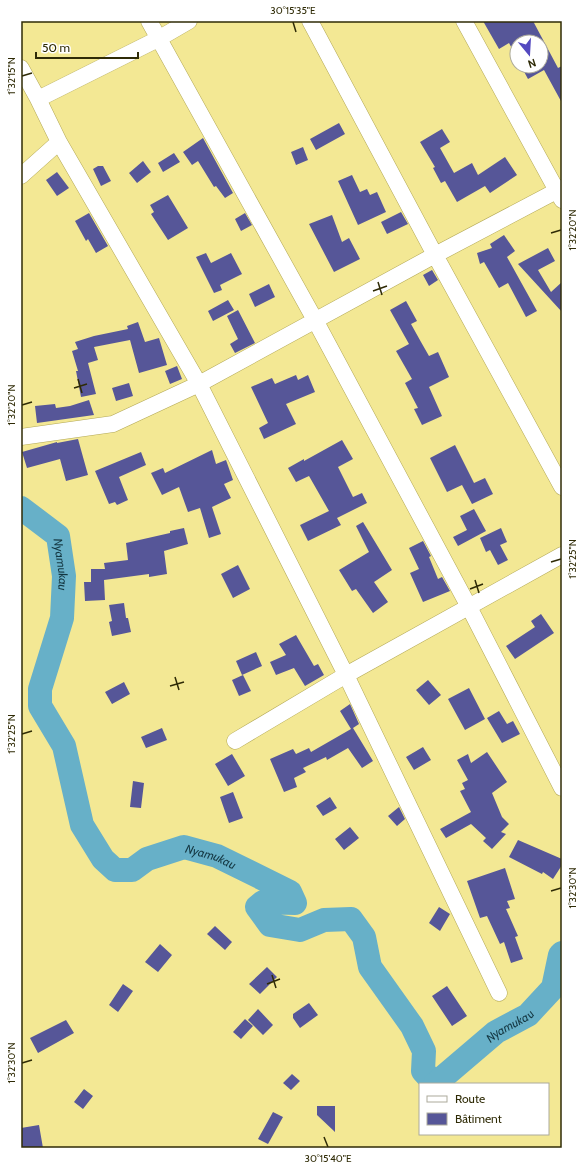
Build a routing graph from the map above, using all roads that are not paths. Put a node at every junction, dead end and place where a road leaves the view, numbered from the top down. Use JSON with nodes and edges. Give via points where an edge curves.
{"nodes":[{"id":1,"x":149,"y":21,"type":"edge"},
{"id":2,"x":189,"y":21,"type":"edge"},
{"id":3,"x":310,"y":21,"type":"edge"},
{"id":4,"x":464,"y":21,"type":"edge"},
{"id":5,"x":158,"y":39,"type":"junction"},
{"id":6,"x":21,"y":68,"type":"edge"},
{"id":7,"x":38,"y":99,"type":"junction"},
{"id":8,"x":59,"y":142,"type":"junction"},
{"id":9,"x":21,"y":175,"type":"edge"},
{"id":10,"x":560,"y":193,"type":"edge"},
{"id":11,"x":434,"y":255,"type":"junction"},
{"id":12,"x":315,"y":320,"type":"junction"},
{"id":13,"x":199,"y":384,"type":"junction"},
{"id":14,"x":21,"y":436,"type":"edge"},
{"id":15,"x":562,"y":487,"type":"edge"},
{"id":16,"x":562,"y":555,"type":"edge"},
{"id":17,"x":469,"y":607,"type":"junction"},
{"id":18,"x":346,"y":675,"type":"junction"},
{"id":19,"x":235,"y":741,"type":"dead end"},
{"id":20,"x":562,"y":788,"type":"edge"},
{"id":21,"x":499,"y":993,"type":"dead end"}],
"edges":[{"from":1,"to":5,"type":"street"},
{"from":2,"to":5,"type":"street"},
{"from":3,"to":11,"type":"street"},
{"from":4,"to":10,"type":"street"},
{"from":5,"to":7,"type":"street"},
{"from":5,"to":12,"type":"street"},
{"from":6,"to":7,"type":"street"},
{"from":7,"to":8,"type":"street"},
{"from":8,"to":9,"type":"street"},
{"from":8,"to":13,"type":"street"},
{"from":10,"to":11,"type":"street"},
{"from":11,"to":12,"type":"street"},
{"from":11,"to":15,"type":"street"},
{"from":12,"to":13,"type":"street"},
{"from":12,"to":17,"type":"street"},
{"from":13,"to":14,"type":"street","via":[[113,424]]},
{"from":13,"to":18,"type":"street"},
{"from":16,"to":17,"type":"street"},
{"from":17,"to":18,"type":"street"},
{"from":17,"to":20,"type":"street"},
{"from":18,"to":19,"type":"street"},
{"from":18,"to":21,"type":"street"}]}
